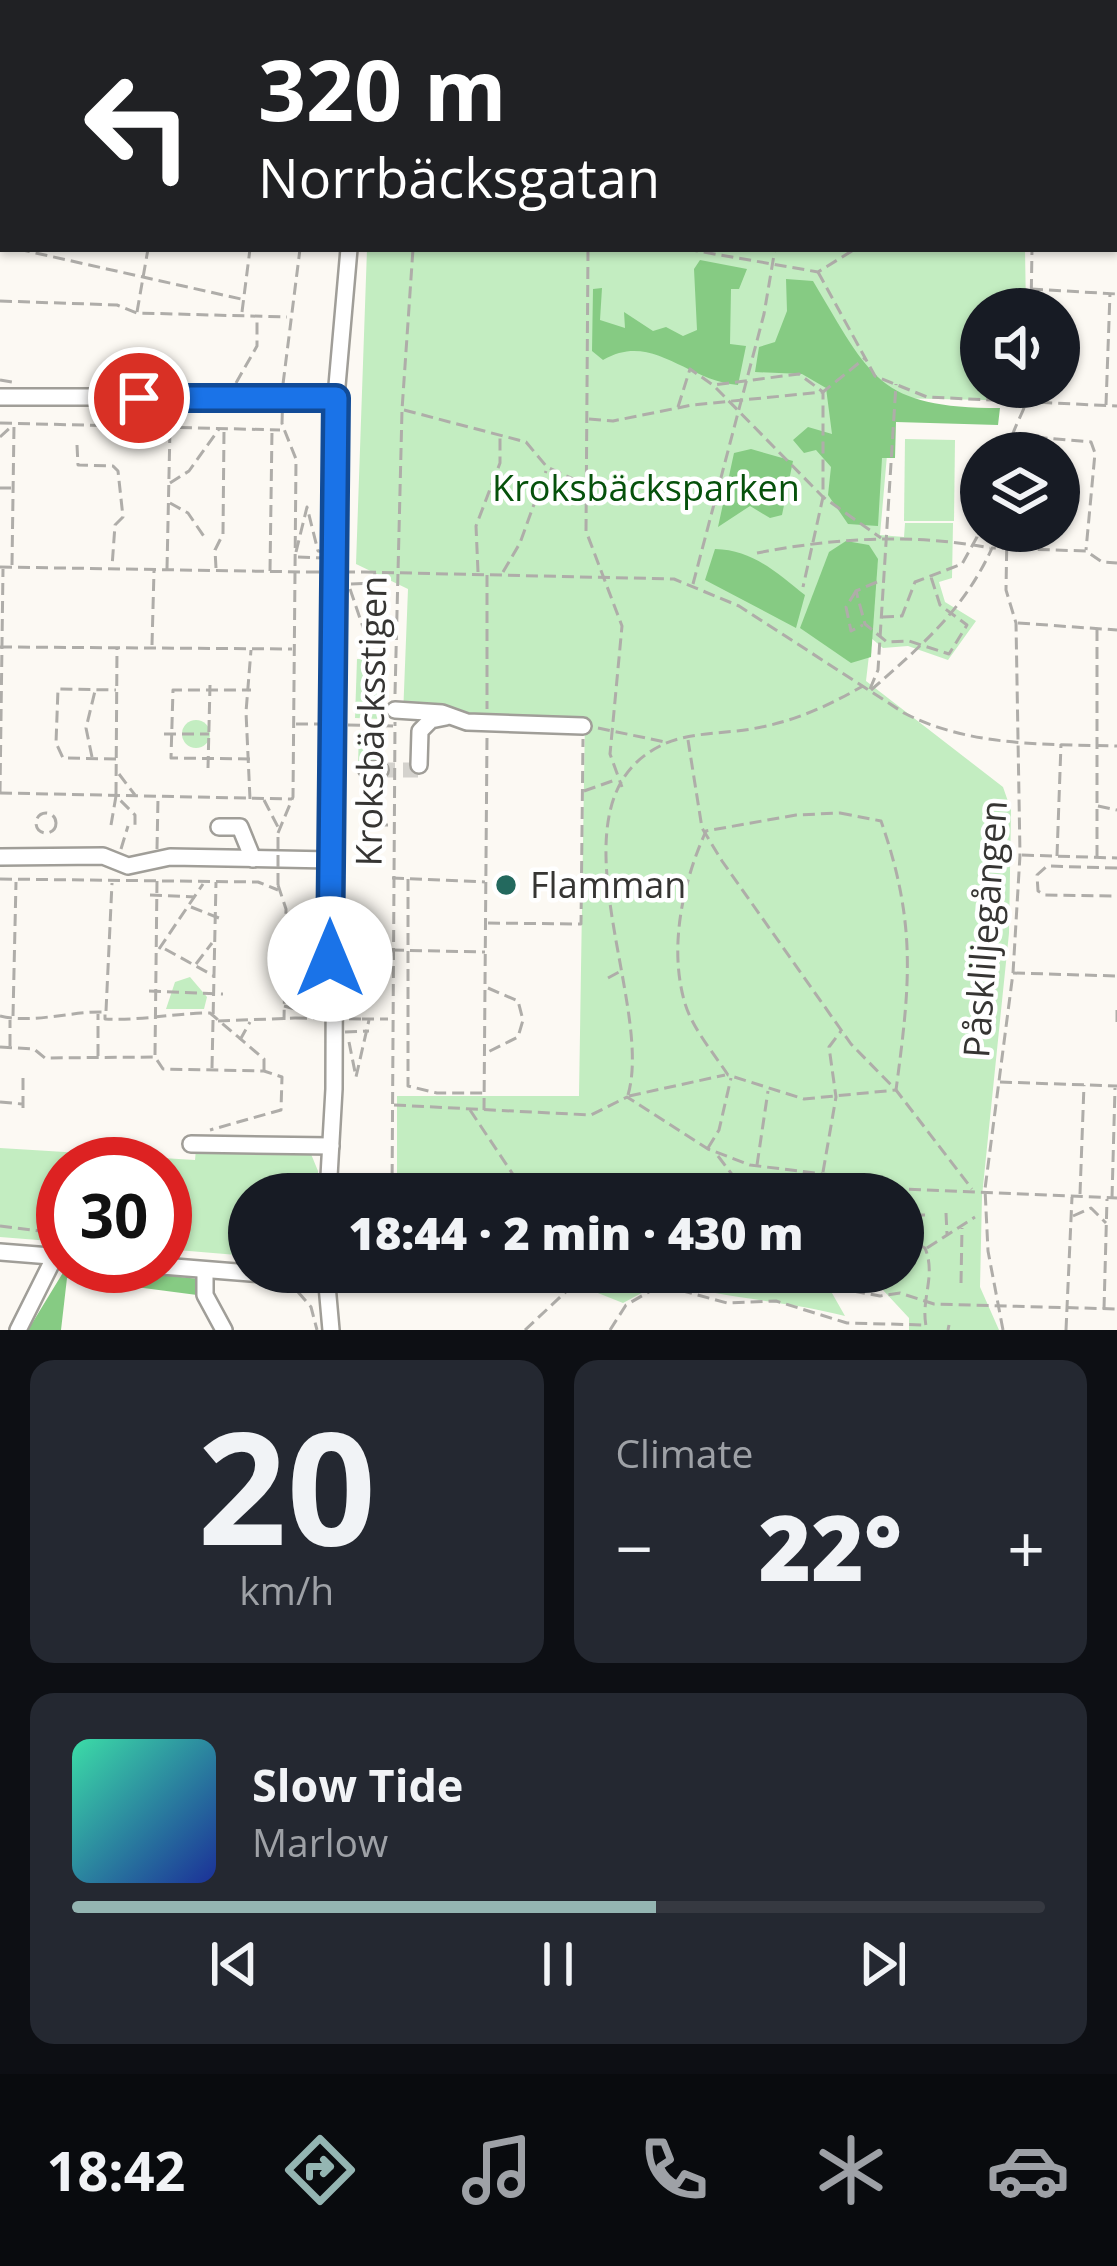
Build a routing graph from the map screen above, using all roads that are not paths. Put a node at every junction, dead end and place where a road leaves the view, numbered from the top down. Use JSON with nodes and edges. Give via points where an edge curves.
{"nodes":[{"id":1,"x":349,"y":252,"type":"edge"},
{"id":2,"x":0,"y":397,"type":"edge"},
{"id":3,"x":336,"y":398,"type":"junction"},
{"id":4,"x":395,"y":718,"type":"road end"},
{"id":5,"x":454,"y":718,"type":"junction"},
{"id":6,"x":583,"y":726,"type":"road end"},
{"id":7,"x":419,"y":765,"type":"dead end"},
{"id":8,"x":219,"y":827,"type":"dead end"},
{"id":9,"x":0,"y":857,"type":"edge"},
{"id":10,"x":253,"y":859,"type":"junction"},
{"id":11,"x":331,"y":860,"type":"junction"},
{"id":12,"x":192,"y":1144,"type":"edge"},
{"id":13,"x":331,"y":1146,"type":"junction"},
{"id":14,"x":329,"y":1173,"type":"edge"},
{"id":15,"x":0,"y":1252,"type":"edge"},
{"id":16,"x":36,"y":1252,"type":"edge"},
{"id":17,"x":192,"y":1269,"type":"edge"},
{"id":18,"x":206,"y":1271,"type":"junction"},
{"id":19,"x":228,"y":1272,"type":"edge"},
{"id":20,"x":38,"y":1293,"type":"edge"},
{"id":21,"x":328,"y":1293,"type":"edge"},
{"id":22,"x":18,"y":1330,"type":"edge"},
{"id":23,"x":224,"y":1330,"type":"edge"},
{"id":24,"x":331,"y":1330,"type":"edge"}],
"edges":[{"from":1,"to":3,"type":"street"},
{"from":2,"to":3,"type":"street"},
{"from":3,"to":11,"type":"street"},
{"from":4,"to":5,"type":"street"},
{"from":5,"to":6,"type":"street"},
{"from":5,"to":7,"type":"street","via":[[424,725]]},
{"from":8,"to":10,"type":"street","via":[[240,827]]},
{"from":9,"to":10,"type":"street","via":[[103,856],[128,866],[170,857]]},
{"from":10,"to":11,"type":"street"},
{"from":11,"to":13,"type":"street"},
{"from":12,"to":13,"type":"street"},
{"from":13,"to":14,"type":"street"},
{"from":15,"to":16,"type":"street"},
{"from":17,"to":18,"type":"street"},
{"from":18,"to":19,"type":"street"},
{"from":18,"to":23,"type":"street","via":[[205,1295]]},
{"from":20,"to":22,"type":"street"},
{"from":21,"to":24,"type":"street"}]}
